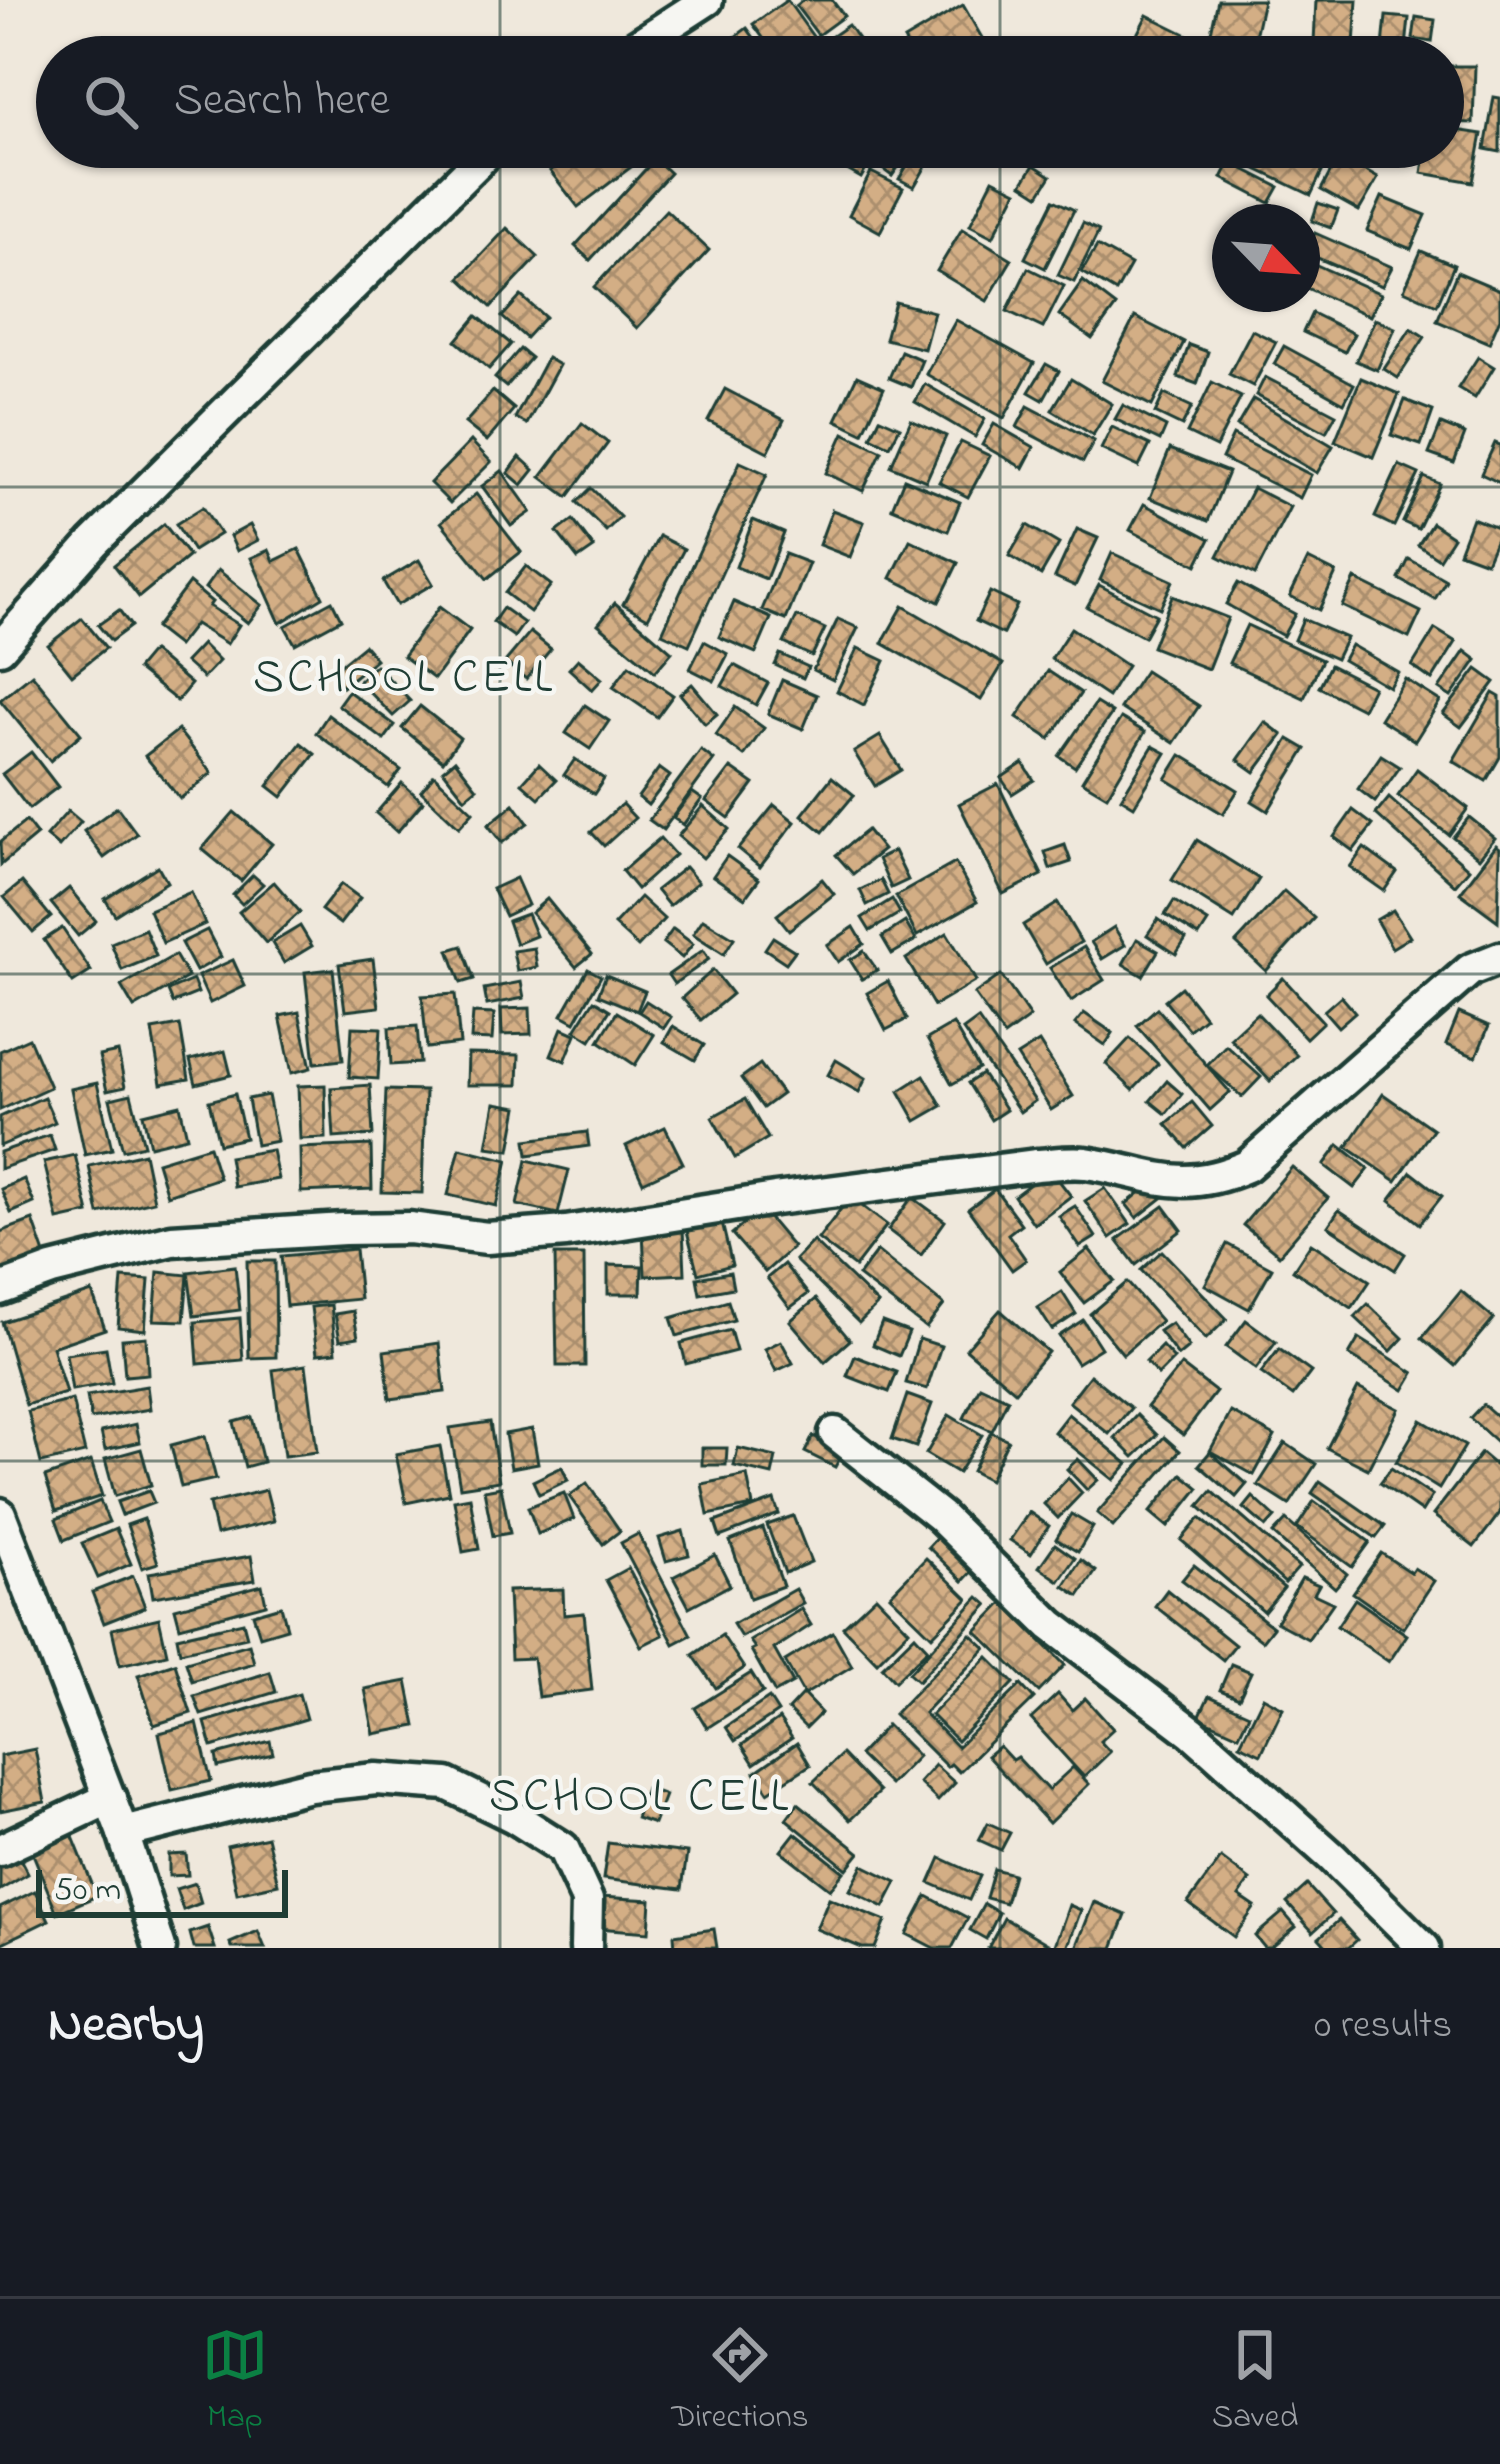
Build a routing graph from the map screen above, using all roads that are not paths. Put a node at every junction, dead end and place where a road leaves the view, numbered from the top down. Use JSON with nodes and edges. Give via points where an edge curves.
{"nodes":[{"id":1,"x":707,"y":0,"type":"edge"},
{"id":2,"x":651,"y":36,"type":"edge"},
{"id":3,"x":472,"y":168,"type":"edge"},
{"id":4,"x":0,"y":648,"type":"edge"},
{"id":5,"x":1500,"y":958,"type":"edge"},
{"id":6,"x":0,"y":1289,"type":"edge"},
{"id":7,"x":836,"y":1433,"type":"dead end"},
{"id":8,"x":0,"y":1514,"type":"edge"},
{"id":9,"x":110,"y":1798,"type":"junction"},
{"id":10,"x":123,"y":1833,"type":"junction"},
{"id":11,"x":0,"y":1850,"type":"edge"},
{"id":12,"x":160,"y":1948,"type":"edge"},
{"id":13,"x":586,"y":1948,"type":"edge"},
{"id":14,"x":1424,"y":1948,"type":"edge"}],
"edges":[{"from":1,"to":2,"type":"street"},
{"from":3,"to":4,"type":"street","via":[[94,542]]},
{"from":5,"to":6,"type":"street","via":[[1470,970],[1247,1166],[1216,1180],[1180,1183],[1059,1163],[566,1232],[487,1238],[344,1229],[172,1240]]},
{"from":7,"to":14,"type":"street","via":[[940,1516],[1051,1625],[1192,1732]]},
{"from":8,"to":9,"type":"street"},
{"from":9,"to":10,"type":"street"},
{"from":9,"to":11,"type":"street"},
{"from":10,"to":12,"type":"street"},
{"from":10,"to":13,"type":"street","via":[[310,1786],[376,1779],[447,1784],[563,1848],[586,1900]]}]}
